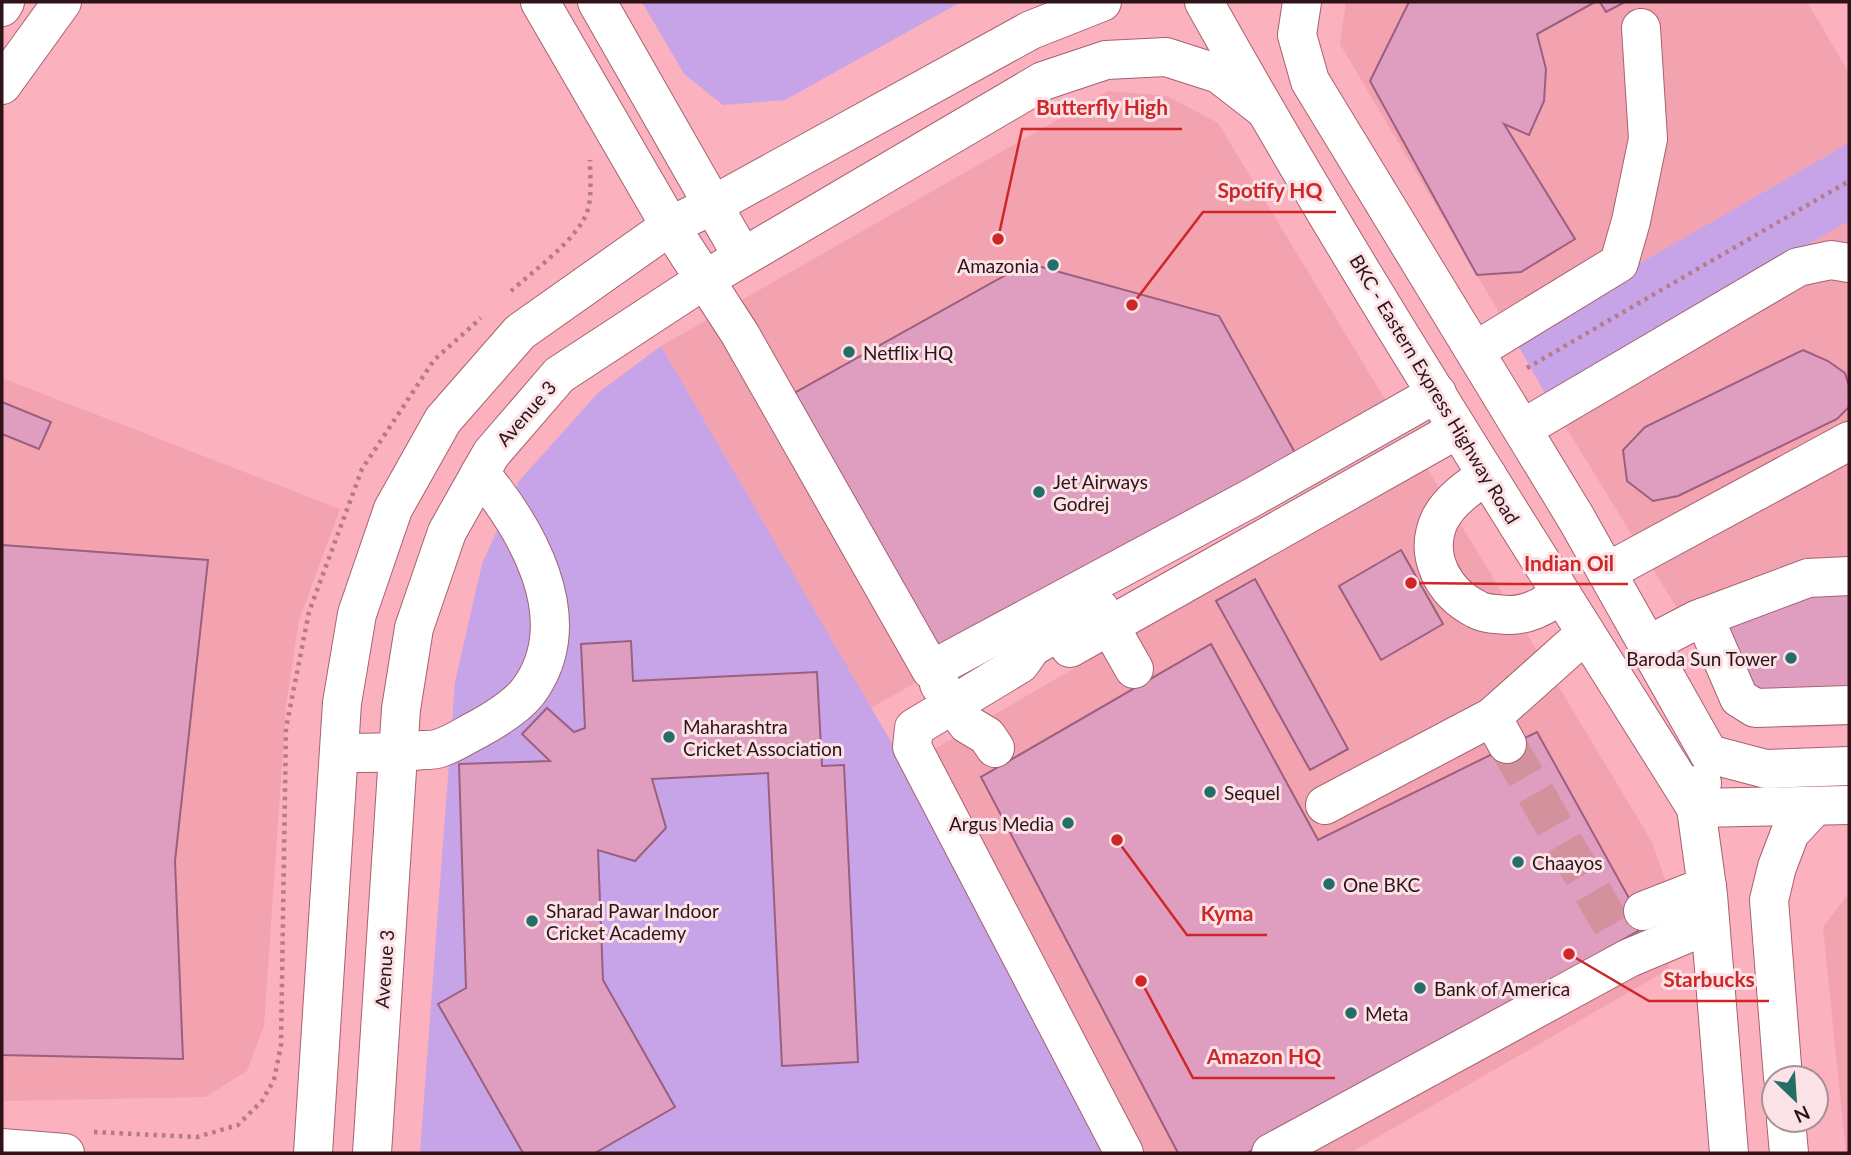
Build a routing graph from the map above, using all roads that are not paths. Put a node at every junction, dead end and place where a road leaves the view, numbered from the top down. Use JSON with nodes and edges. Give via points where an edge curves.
{"nodes":[{"id":1,"x":5,"y":2,"type":"edge"},
{"id":2,"x":62,"y":2,"type":"edge"},
{"id":3,"x":540,"y":2,"type":"edge"},
{"id":4,"x":597,"y":2,"type":"edge"},
{"id":5,"x":1057,"y":2,"type":"edge"},
{"id":6,"x":1102,"y":2,"type":"edge"},
{"id":7,"x":1204,"y":2,"type":"edge"},
{"id":8,"x":1302,"y":2,"type":"edge"},
{"id":9,"x":2,"y":7,"type":"edge"},
{"id":10,"x":1641,"y":28,"type":"dead end"},
{"id":11,"x":1031,"y":30,"type":"junction"},
{"id":12,"x":2,"y":85,"type":"edge"},
{"id":13,"x":1264,"y":109,"type":"junction"},
{"id":14,"x":713,"y":205,"type":"junction"},
{"id":15,"x":670,"y":226,"type":"junction"},
{"id":16,"x":742,"y":256,"type":"junction"},
{"id":17,"x":1849,"y":263,"type":"edge"},
{"id":18,"x":704,"y":280,"type":"junction"},
{"id":19,"x":1475,"y":351,"type":"junction"},
{"id":20,"x":1448,"y":411,"type":"junction"},
{"id":21,"x":1522,"y":429,"type":"junction"},
{"id":22,"x":1849,"y":441,"type":"edge"},
{"id":23,"x":480,"y":473,"type":"junction"},
{"id":24,"x":1486,"y":475,"type":"junction"},
{"id":25,"x":1607,"y":572,"type":"junction"},
{"id":26,"x":1849,"y":576,"type":"edge"},
{"id":27,"x":1562,"y":595,"type":"junction"},
{"id":28,"x":1105,"y":617,"type":"junction"},
{"id":29,"x":1704,"y":617,"type":"junction"},
{"id":30,"x":1586,"y":633,"type":"junction"},
{"id":31,"x":1648,"y":645,"type":"junction"},
{"id":32,"x":1134,"y":669,"type":"dead end"},
{"id":33,"x":931,"y":670,"type":"junction"},
{"id":34,"x":1849,"y":705,"type":"edge"},
{"id":35,"x":973,"y":734,"type":"junction"},
{"id":36,"x":339,"y":753,"type":"junction"},
{"id":37,"x":398,"y":754,"type":"junction"},
{"id":38,"x":1709,"y":754,"type":"junction"},
{"id":39,"x":1849,"y":766,"type":"edge"},
{"id":40,"x":1325,"y":805,"type":"dead end"},
{"id":41,"x":1832,"y":806,"type":"edge"},
{"id":42,"x":1696,"y":808,"type":"junction"},
{"id":43,"x":1707,"y":886,"type":"junction"},
{"id":44,"x":1643,"y":911,"type":"dead end"},
{"id":45,"x":1710,"y":925,"type":"junction"},
{"id":46,"x":1782,"y":1064,"type":"edge"},
{"id":47,"x":1787,"y":1134,"type":"edge"},
{"id":48,"x":2,"y":1148,"type":"edge"},
{"id":49,"x":65,"y":1153,"type":"edge"},
{"id":50,"x":313,"y":1153,"type":"edge"},
{"id":51,"x":372,"y":1153,"type":"edge"},
{"id":52,"x":1124,"y":1153,"type":"edge"},
{"id":53,"x":1272,"y":1153,"type":"edge"},
{"id":54,"x":1729,"y":1153,"type":"edge"},
{"id":55,"x":1789,"y":1153,"type":"edge"}],
"edges":[{"from":1,"to":9,"type":"street"},
{"from":2,"to":12,"type":"street"},
{"from":3,"to":15,"type":"street"},
{"from":4,"to":14,"type":"street"},
{"from":5,"to":11,"type":"street"},
{"from":6,"to":11,"type":"street"},
{"from":7,"to":13,"type":"street","name":"BKC - Eastern Express Highway Road"},
{"from":8,"to":19,"type":"street","via":[[1297,35],[1310,81]]},
{"from":10,"to":19,"type":"street","via":[[1648,139],[1619,263]]},
{"from":11,"to":14,"type":"street"},
{"from":13,"to":16,"type":"street","name":"Avenue 3","via":[[1219,74],[1166,57],[1106,60],[1043,81]]},
{"from":13,"to":20,"type":"street","name":"BKC - Eastern Express Highway Road"},
{"from":14,"to":15,"type":"street"},
{"from":14,"to":16,"type":"street"},
{"from":15,"to":18,"type":"street"},
{"from":15,"to":36,"type":"street","via":[[520,332],[443,420],[393,509],[357,614]]},
{"from":16,"to":18,"type":"street","name":"Avenue 3"},
{"from":17,"to":21,"type":"street","via":[[1798,267]]},
{"from":18,"to":23,"type":"street","name":"Avenue 3","via":[[559,375]]},
{"from":18,"to":33,"type":"street","via":[[740,334]]},
{"from":19,"to":21,"type":"street"},
{"from":20,"to":24,"type":"street","name":"BKC - Eastern Express Highway Road"},
{"from":20,"to":28,"type":"street"},
{"from":20,"to":33,"type":"street","via":[[1251,493]]},
{"from":21,"to":25,"type":"street"},
{"from":22,"to":25,"type":"street"},
{"from":23,"to":37,"type":"street","name":"Avenue 3","via":[[447,532],[414,628]]},
{"from":23,"to":37,"type":"street","via":[[531,547],[549,606],[546,655],[532,688],[506,712],[439,749]]},
{"from":24,"to":27,"type":"street","name":"BKC - Eastern Express Highway Road"},
{"from":24,"to":27,"type":"street","via":[[1463,492],[1440,519],[1432,549],[1440,575],[1457,596],[1478,611],[1510,615],[1535,611]]},
{"from":25,"to":31,"type":"street"},
{"from":26,"to":29,"type":"street","via":[[1808,578]]},
{"from":27,"to":30,"type":"street","name":"BKC - Eastern Express Highway Road"},
{"from":28,"to":32,"type":"street"},
{"from":28,"to":35,"type":"street","via":[[1042,665],[1020,664]]},
{"from":29,"to":31,"type":"street"},
{"from":29,"to":34,"type":"street","via":[[1739,698],[1755,708]]},
{"from":30,"to":40,"type":"street","via":[[1500,731]]},
{"from":30,"to":42,"type":"street","name":"BKC - Eastern Express Highway Road"},
{"from":31,"to":38,"type":"street"},
{"from":33,"to":35,"type":"street"},
{"from":35,"to":52,"type":"street","via":[[914,728],[912,747]]},
{"from":36,"to":37,"type":"street"},
{"from":36,"to":50,"type":"street"},
{"from":37,"to":51,"type":"street","name":"Avenue 3"},
{"from":38,"to":39,"type":"street","via":[[1766,769]]},
{"from":38,"to":42,"type":"street"},
{"from":41,"to":42,"type":"street"},
{"from":41,"to":46,"type":"street","via":[[1790,833],[1769,900]]},
{"from":42,"to":43,"type":"street"},
{"from":43,"to":44,"type":"street"},
{"from":43,"to":45,"type":"street"},
{"from":45,"to":53,"type":"street","via":[[1625,951]]},
{"from":45,"to":54,"type":"street"},
{"from":47,"to":55,"type":"street"},
{"from":48,"to":49,"type":"street"}]}
